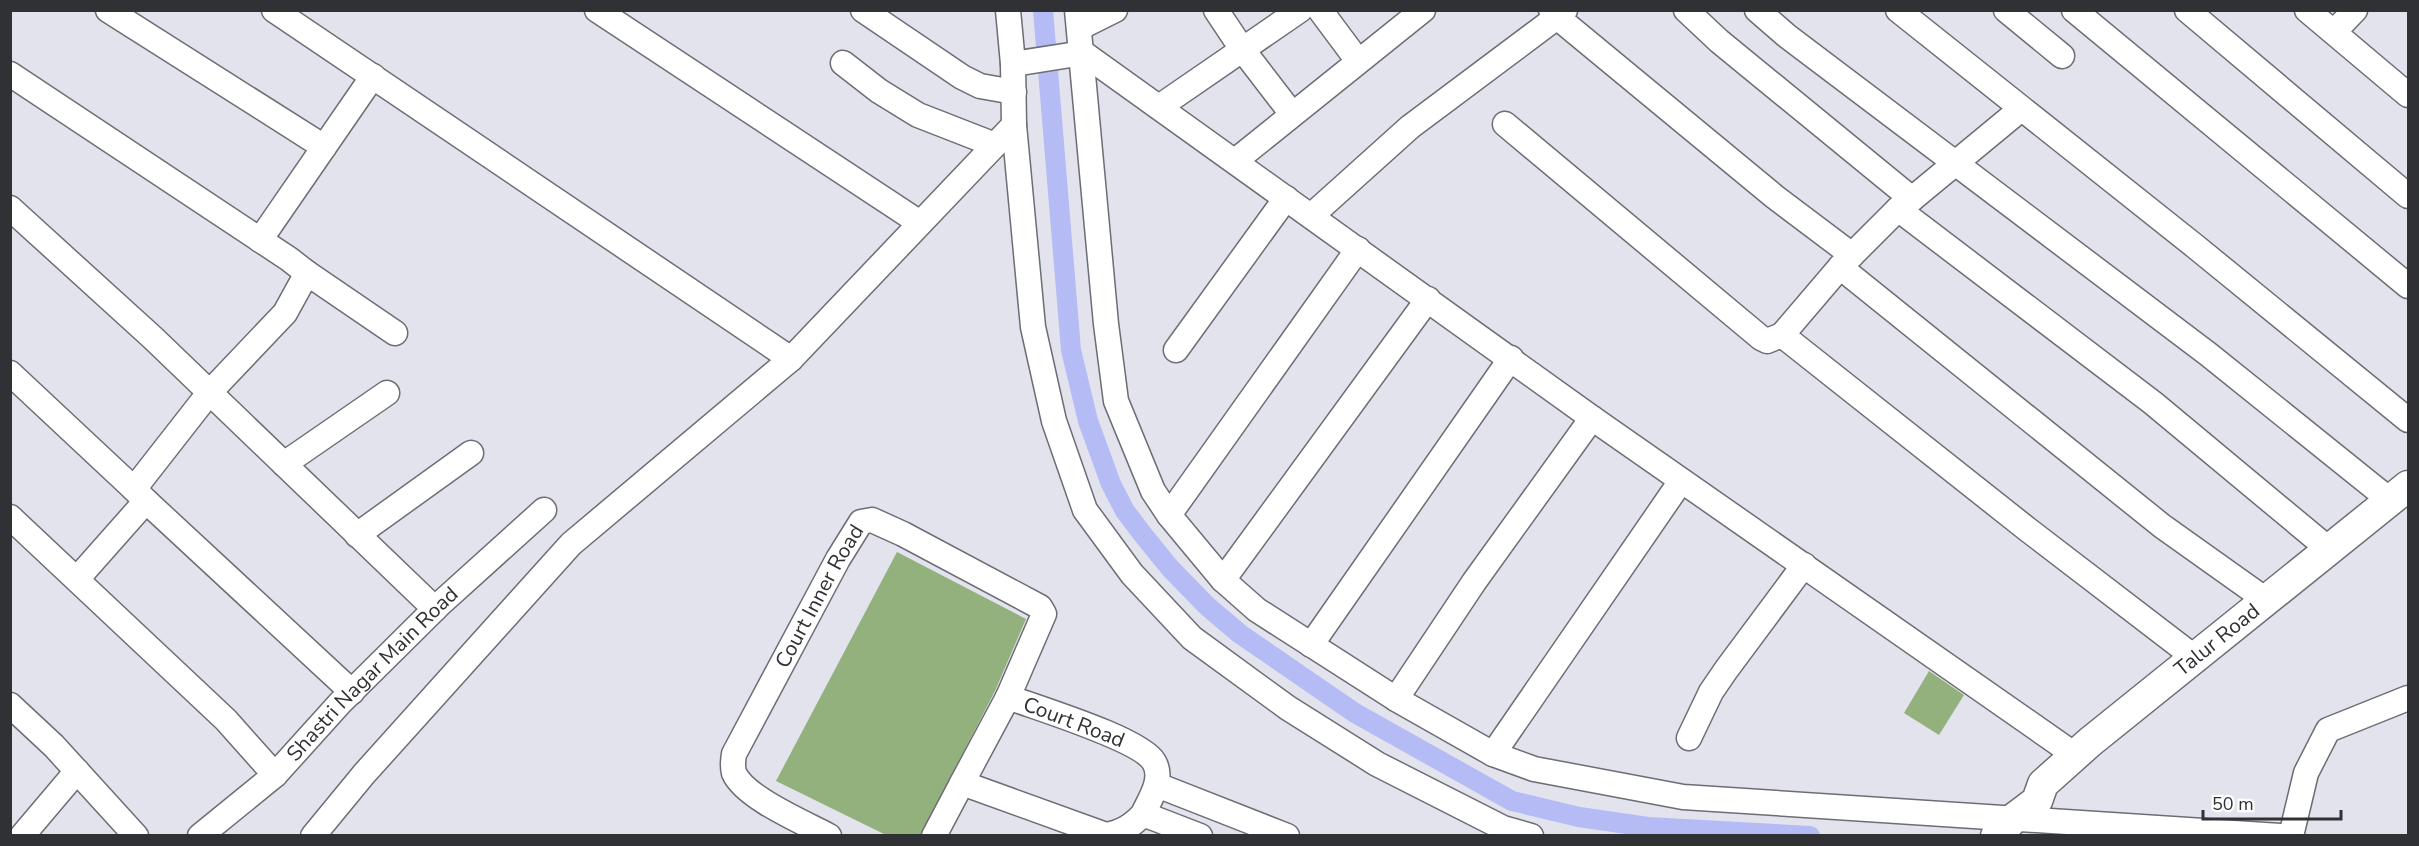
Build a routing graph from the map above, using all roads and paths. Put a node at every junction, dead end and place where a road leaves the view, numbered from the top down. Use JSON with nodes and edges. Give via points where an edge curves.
{"nodes":[{"id":1,"x":108,"y":10,"type":"edge"},
{"id":2,"x":274,"y":10,"type":"edge"},
{"id":3,"x":597,"y":10,"type":"edge"},
{"id":4,"x":863,"y":10,"type":"edge"},
{"id":5,"x":1008,"y":10,"type":"edge"},
{"id":6,"x":1115,"y":10,"type":"edge"},
{"id":7,"x":1216,"y":10,"type":"edge"},
{"id":8,"x":1300,"y":10,"type":"edge"},
{"id":9,"x":1320,"y":10,"type":"edge"},
{"id":10,"x":1423,"y":10,"type":"edge"},
{"id":11,"x":1686,"y":10,"type":"edge"},
{"id":12,"x":1757,"y":10,"type":"edge"},
{"id":13,"x":1898,"y":10,"type":"edge"},
{"id":14,"x":2006,"y":10,"type":"edge"},
{"id":15,"x":2074,"y":10,"type":"edge"},
{"id":16,"x":2187,"y":10,"type":"edge"},
{"id":17,"x":2307,"y":10,"type":"edge"},
{"id":18,"x":2355,"y":10,"type":"edge"},
{"id":19,"x":1558,"y":13,"type":"edge"},
{"id":20,"x":1078,"y":19,"type":"edge"},
{"id":21,"x":2334,"y":32,"type":"junction"},
{"id":22,"x":1242,"y":50,"type":"junction"},
{"id":23,"x":1075,"y":54,"type":"junction"},
{"id":24,"x":2062,"y":56,"type":"dead end"},
{"id":25,"x":1358,"y":61,"type":"junction"},
{"id":26,"x":843,"y":63,"type":"dead end"},
{"id":27,"x":1021,"y":63,"type":"junction"},
{"id":28,"x":10,"y":74,"type":"edge"},
{"id":29,"x":372,"y":76,"type":"junction"},
{"id":30,"x":1014,"y":92,"type":"junction"},
{"id":31,"x":2409,"y":95,"type":"edge"},
{"id":32,"x":1159,"y":107,"type":"junction"},
{"id":33,"x":2021,"y":110,"type":"junction"},
{"id":34,"x":1292,"y":114,"type":"junction"},
{"id":35,"x":1504,"y":124,"type":"dead end"},
{"id":36,"x":1014,"y":125,"type":"junction"},
{"id":37,"x":994,"y":145,"type":"junction"},
{"id":38,"x":324,"y":147,"type":"junction"},
{"id":39,"x":1235,"y":161,"type":"junction"},
{"id":40,"x":1956,"y":164,"type":"junction"},
{"id":41,"x":2409,"y":196,"type":"edge"},
{"id":42,"x":1286,"y":198,"type":"junction"},
{"id":43,"x":1905,"y":204,"type":"junction"},
{"id":44,"x":10,"y":208,"type":"edge"},
{"id":45,"x":1311,"y":216,"type":"junction"},
{"id":46,"x":920,"y":223,"type":"junction"},
{"id":47,"x":260,"y":240,"type":"junction"},
{"id":48,"x":1359,"y":249,"type":"junction"},
{"id":49,"x":1846,"y":261,"type":"junction"},
{"id":50,"x":307,"y":273,"type":"junction"},
{"id":51,"x":2409,"y":286,"type":"edge"},
{"id":52,"x":1428,"y":299,"type":"junction"},
{"id":53,"x":396,"y":333,"type":"dead end"},
{"id":54,"x":1782,"y":335,"type":"junction"},
{"id":55,"x":1176,"y":350,"type":"dead end"},
{"id":56,"x":1510,"y":358,"type":"junction"},
{"id":57,"x":791,"y":359,"type":"junction"},
{"id":58,"x":10,"y":373,"type":"edge"},
{"id":59,"x":209,"y":393,"type":"junction"},
{"id":60,"x":387,"y":393,"type":"dead end"},
{"id":61,"x":1592,"y":418,"type":"junction"},
{"id":62,"x":2409,"y":420,"type":"edge"},
{"id":63,"x":471,"y":453,"type":"dead end"},
{"id":64,"x":284,"y":464,"type":"junction"},
{"id":65,"x":1681,"y":481,"type":"junction"},
{"id":66,"x":140,"y":495,"type":"junction"},
{"id":67,"x":2403,"y":499,"type":"edge"},
{"id":68,"x":544,"y":510,"type":"dead end"},
{"id":69,"x":1169,"y":515,"type":"junction"},
{"id":70,"x":10,"y":517,"type":"edge"},
{"id":71,"x":357,"y":535,"type":"junction"},
{"id":72,"x":2331,"y":551,"type":"junction"},
{"id":73,"x":1804,"y":565,"type":"junction"},
{"id":74,"x":77,"y":579,"type":"junction"},
{"id":75,"x":1223,"y":580,"type":"junction"},
{"id":76,"x":2266,"y":600,"type":"junction"},
{"id":77,"x":435,"y":609,"type":"junction"},
{"id":78,"x":1311,"y":645,"type":"junction"},
{"id":79,"x":2194,"y":657,"type":"junction"},
{"id":80,"x":352,"y":692,"type":"junction"},
{"id":81,"x":1008,"y":697,"type":"junction"},
{"id":82,"x":2409,"y":698,"type":"edge"},
{"id":83,"x":1396,"y":699,"type":"junction"},
{"id":84,"x":10,"y":705,"type":"edge"},
{"id":85,"x":1689,"y":738,"type":"dead end"},
{"id":86,"x":1493,"y":754,"type":"junction"},
{"id":87,"x":2075,"y":755,"type":"junction"},
{"id":88,"x":77,"y":771,"type":"junction"},
{"id":89,"x":275,"y":775,"type":"junction"},
{"id":90,"x":962,"y":783,"type":"junction"},
{"id":91,"x":1157,"y":785,"type":"junction"},
{"id":92,"x":2037,"y":801,"type":"junction"},
{"id":93,"x":1143,"y":814,"type":"junction"},
{"id":94,"x":2004,"y":827,"type":"edge"},
{"id":95,"x":22,"y":836,"type":"edge"},
{"id":96,"x":136,"y":836,"type":"edge"},
{"id":97,"x":200,"y":836,"type":"edge"},
{"id":98,"x":313,"y":836,"type":"edge"},
{"id":99,"x":829,"y":836,"type":"edge"},
{"id":100,"x":934,"y":836,"type":"edge"},
{"id":101,"x":1200,"y":836,"type":"edge"},
{"id":102,"x":1287,"y":836,"type":"edge"},
{"id":103,"x":1532,"y":836,"type":"edge"},
{"id":104,"x":2280,"y":836,"type":"edge"},
{"id":105,"x":2290,"y":836,"type":"edge"}],
"edges":[{"from":1,"to":38,"type":"street"},
{"from":2,"to":29,"type":"street"},
{"from":3,"to":46,"type":"street"},
{"from":4,"to":30,"type":"street","via":[[962,77],[980,86]]},
{"from":5,"to":27,"type":"street"},
{"from":6,"to":20,"type":"street"},
{"from":7,"to":22,"type":"street"},
{"from":8,"to":22,"type":"street"},
{"from":9,"to":25,"type":"street"},
{"from":10,"to":25,"type":"street"},
{"from":11,"to":43,"type":"street"},
{"from":12,"to":40,"type":"street"},
{"from":13,"to":33,"type":"street"},
{"from":14,"to":24,"type":"street"},
{"from":15,"to":51,"type":"street"},
{"from":16,"to":41,"type":"street"},
{"from":17,"to":21,"type":"street"},
{"from":18,"to":21,"type":"street"},
{"from":19,"to":45,"type":"street","via":[[1410,127]]},
{"from":19,"to":49,"type":"street"},
{"from":20,"to":23,"type":"street"},
{"from":21,"to":31,"type":"street"},
{"from":22,"to":32,"type":"street"},
{"from":22,"to":34,"type":"street"},
{"from":23,"to":27,"type":"street"},
{"from":23,"to":32,"type":"street"},
{"from":23,"to":69,"type":"street","via":[[1116,400],[1153,491]]},
{"from":25,"to":34,"type":"street"},
{"from":26,"to":37,"type":"street","via":[[918,115]]},
{"from":27,"to":30,"type":"street"},
{"from":28,"to":47,"type":"street"},
{"from":29,"to":38,"type":"street"},
{"from":29,"to":57,"type":"street"},
{"from":30,"to":36,"type":"street"},
{"from":32,"to":39,"type":"street"},
{"from":33,"to":40,"type":"street"},
{"from":33,"to":62,"type":"street"},
{"from":34,"to":39,"type":"street"},
{"from":35,"to":54,"type":"street","via":[[1761,338],[1767,341]]},
{"from":36,"to":37,"type":"street"},
{"from":36,"to":103,"type":"street","via":[[1033,327],[1054,421],[1085,510],[1132,574],[1192,638],[1288,708],[1377,764],[1503,828]]},
{"from":37,"to":46,"type":"street"},
{"from":38,"to":47,"type":"street"},
{"from":39,"to":42,"type":"street"},
{"from":40,"to":43,"type":"street"},
{"from":40,"to":67,"type":"street"},
{"from":42,"to":45,"type":"street"},
{"from":42,"to":55,"type":"street"},
{"from":43,"to":49,"type":"street"},
{"from":43,"to":72,"type":"street","via":[[2153,402]]},
{"from":44,"to":59,"type":"street"},
{"from":45,"to":48,"type":"street"},
{"from":46,"to":57,"type":"street"},
{"from":47,"to":50,"type":"street"},
{"from":48,"to":52,"type":"street"},
{"from":48,"to":69,"type":"street"},
{"from":49,"to":54,"type":"street"},
{"from":49,"to":76,"type":"street","via":[[2162,526]]},
{"from":50,"to":53,"type":"street"},
{"from":50,"to":59,"type":"street","via":[[285,313]]},
{"from":52,"to":56,"type":"street"},
{"from":52,"to":75,"type":"street"},
{"from":54,"to":79,"type":"street"},
{"from":56,"to":61,"type":"street"},
{"from":56,"to":78,"type":"street"},
{"from":57,"to":98,"type":"street","via":[[571,544]]},
{"from":58,"to":66,"type":"street"},
{"from":59,"to":64,"type":"street"},
{"from":59,"to":66,"type":"street"},
{"from":60,"to":64,"type":"street"},
{"from":61,"to":65,"type":"street"},
{"from":61,"to":83,"type":"street"},
{"from":63,"to":71,"type":"street"},
{"from":64,"to":71,"type":"street"},
{"from":65,"to":73,"type":"street"},
{"from":65,"to":86,"type":"street"},
{"from":66,"to":74,"type":"street"},
{"from":66,"to":80,"type":"street"},
{"from":67,"to":72,"type":"main road","name":"Talur Road"},
{"from":67,"to":92,"type":"main road","name":"Talur Road","via":[[2088,771]]},
{"from":68,"to":77,"type":"street","name":"Shastri Nagar Main Road"},
{"from":69,"to":75,"type":"street"},
{"from":70,"to":74,"type":"street"},
{"from":71,"to":77,"type":"street"},
{"from":72,"to":76,"type":"main road","name":"Talur Road"},
{"from":73,"to":85,"type":"street","via":[[1711,692]]},
{"from":73,"to":87,"type":"street"},
{"from":74,"to":89,"type":"street","via":[[226,720]]},
{"from":75,"to":78,"type":"street","via":[[1257,610]]},
{"from":76,"to":79,"type":"main road","name":"Talur Road"},
{"from":77,"to":80,"type":"street","name":"Shastri Nagar Main Road"},
{"from":78,"to":83,"type":"street"},
{"from":79,"to":87,"type":"main road","name":"Talur Road"},
{"from":80,"to":89,"type":"street","name":"Shastri Nagar Main Road"},
{"from":81,"to":90,"type":"street","name":"Court Road"},
{"from":81,"to":91,"type":"street","name":"Court Road","via":[[1145,751],[1155,762]]},
{"from":81,"to":99,"type":"street","name":"Court Inner Road","via":[[1044,614],[1040,607],[903,534],[872,520],[861,522],[734,754],[735,775],[751,792]]},
{"from":82,"to":105,"type":"street","via":[[2328,730],[2306,773]]},
{"from":83,"to":86,"type":"street"},
{"from":84,"to":88,"type":"street"},
{"from":86,"to":94,"type":"street","via":[[1534,769],[1683,797]]},
{"from":87,"to":92,"type":"main road","name":"Talur Road","via":[[2043,784]]},
{"from":88,"to":95,"type":"street"},
{"from":88,"to":96,"type":"street"},
{"from":89,"to":97,"type":"street","name":"Shastri Nagar Main Road"},
{"from":90,"to":93,"type":"street","via":[[1106,835],[1128,828]]},
{"from":90,"to":100,"type":"street"},
{"from":91,"to":93,"type":"street"},
{"from":91,"to":102,"type":"street"},
{"from":92,"to":94,"type":"main road","name":"Talur Road"},
{"from":93,"to":101,"type":"street"},
{"from":94,"to":104,"type":"street"}]}
